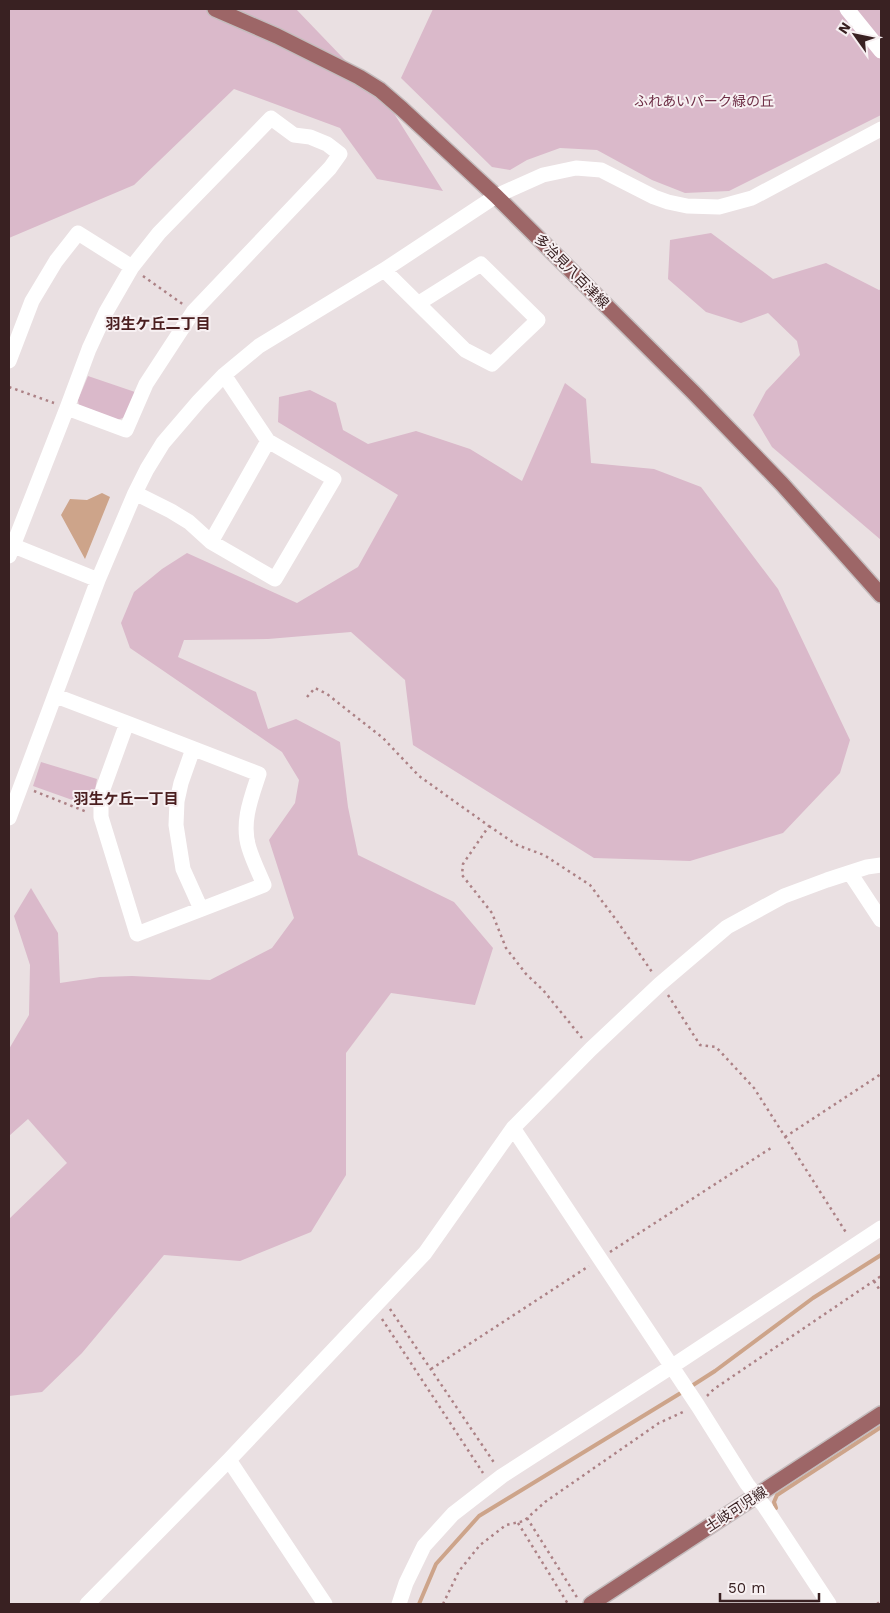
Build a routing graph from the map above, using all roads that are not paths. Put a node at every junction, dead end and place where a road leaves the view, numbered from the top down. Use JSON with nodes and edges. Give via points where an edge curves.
{"nodes":[{"id":1,"x":214,"y":9,"type":"edge"},
{"id":2,"x":847,"y":9,"type":"edge"},
{"id":3,"x":881,"y":51,"type":"edge"},
{"id":4,"x":881,"y":129,"type":"edge"},
{"id":5,"x":496,"y":196,"type":"junction"},
{"id":6,"x":132,"y":267,"type":"junction"},
{"id":7,"x":384,"y":270,"type":"junction"},
{"id":8,"x":418,"y":303,"type":"junction"},
{"id":9,"x":9,"y":361,"type":"edge"},
{"id":10,"x":224,"y":375,"type":"junction"},
{"id":11,"x":67,"y":408,"type":"junction"},
{"id":12,"x":268,"y":441,"type":"junction"},
{"id":13,"x":135,"y":492,"type":"junction"},
{"id":14,"x":211,"y":542,"type":"junction"},
{"id":15,"x":10,"y":548,"type":"edge"},
{"id":16,"x":98,"y":580,"type":"junction"},
{"id":17,"x":881,"y":594,"type":"edge"},
{"id":18,"x":56,"y":696,"type":"junction"},
{"id":19,"x":127,"y":722,"type":"junction"},
{"id":20,"x":193,"y":749,"type":"junction"},
{"id":21,"x":9,"y":818,"type":"edge"},
{"id":22,"x":881,"y":865,"type":"edge"},
{"id":23,"x":850,"y":873,"type":"junction"},
{"id":24,"x":201,"y":909,"type":"junction"},
{"id":25,"x":881,"y":920,"type":"edge"},
{"id":26,"x":513,"y":1128,"type":"junction"},
{"id":27,"x":881,"y":1228,"type":"edge"},
{"id":28,"x":671,"y":1367,"type":"junction"},
{"id":29,"x":881,"y":1414,"type":"edge"},
{"id":30,"x":229,"y":1460,"type":"junction"},
{"id":31,"x":757,"y":1496,"type":"junction"},
{"id":32,"x":585,"y":1603,"type":"edge"},
{"id":33,"x":87,"y":1604,"type":"edge"},
{"id":34,"x":325,"y":1604,"type":"edge"},
{"id":35,"x":399,"y":1604,"type":"edge"},
{"id":36,"x":829,"y":1604,"type":"edge"}],
"edges":[{"from":1,"to":5,"type":"main road","name":"多治見八百津線","via":[[359,76],[380,90]]},
{"from":2,"to":3,"type":"street"},
{"from":4,"to":5,"type":"street","via":[[752,198],[719,207],[668,202],[602,170],[576,168],[543,175]]},
{"from":5,"to":7,"type":"street"},
{"from":5,"to":17,"type":"main road","name":"多治見八百津線","via":[[782,484]]},
{"from":6,"to":9,"type":"street","via":[[78,232],[32,301]]},
{"from":6,"to":11,"type":"street","via":[[106,312]]},
{"from":6,"to":11,"type":"street","via":[[159,233],[271,118],[294,135],[327,144],[340,154],[194,312],[146,384],[126,430]]},
{"from":7,"to":8,"type":"street"},
{"from":7,"to":10,"type":"street","via":[[259,346]]},
{"from":8,"to":8,"type":"street","via":[[465,350],[492,364],[538,320],[481,264]]},
{"from":10,"to":12,"type":"street"},
{"from":10,"to":13,"type":"street","via":[[163,443]]},
{"from":11,"to":15,"type":"street"},
{"from":12,"to":14,"type":"street"},
{"from":12,"to":14,"type":"street","via":[[334,479],[274,579]]},
{"from":13,"to":14,"type":"street","via":[[189,522]]},
{"from":13,"to":16,"type":"street"},
{"from":15,"to":16,"type":"street"},
{"from":16,"to":18,"type":"street"},
{"from":18,"to":19,"type":"street"},
{"from":18,"to":21,"type":"street"},
{"from":19,"to":20,"type":"street"},
{"from":19,"to":24,"type":"street","via":[[103,788],[101,817],[137,934]]},
{"from":20,"to":24,"type":"street","via":[[181,783],[176,825],[183,869]]},
{"from":20,"to":24,"type":"street","via":[[259,774],[249,803],[246,830],[264,886]]},
{"from":22,"to":23,"type":"street"},
{"from":23,"to":25,"type":"street"},
{"from":23,"to":26,"type":"street","via":[[784,896],[727,927],[660,984]]},
{"from":26,"to":28,"type":"street"},
{"from":26,"to":30,"type":"street","via":[[425,1253]]},
{"from":27,"to":28,"type":"street"},
{"from":28,"to":31,"type":"street"},
{"from":28,"to":35,"type":"street","via":[[496,1480],[453,1514],[424,1546]]},
{"from":29,"to":31,"type":"main road","name":"土岐可児線"},
{"from":30,"to":33,"type":"street"},
{"from":30,"to":34,"type":"street"},
{"from":31,"to":32,"type":"main road","name":"土岐可児線"},
{"from":31,"to":36,"type":"street"}]}
